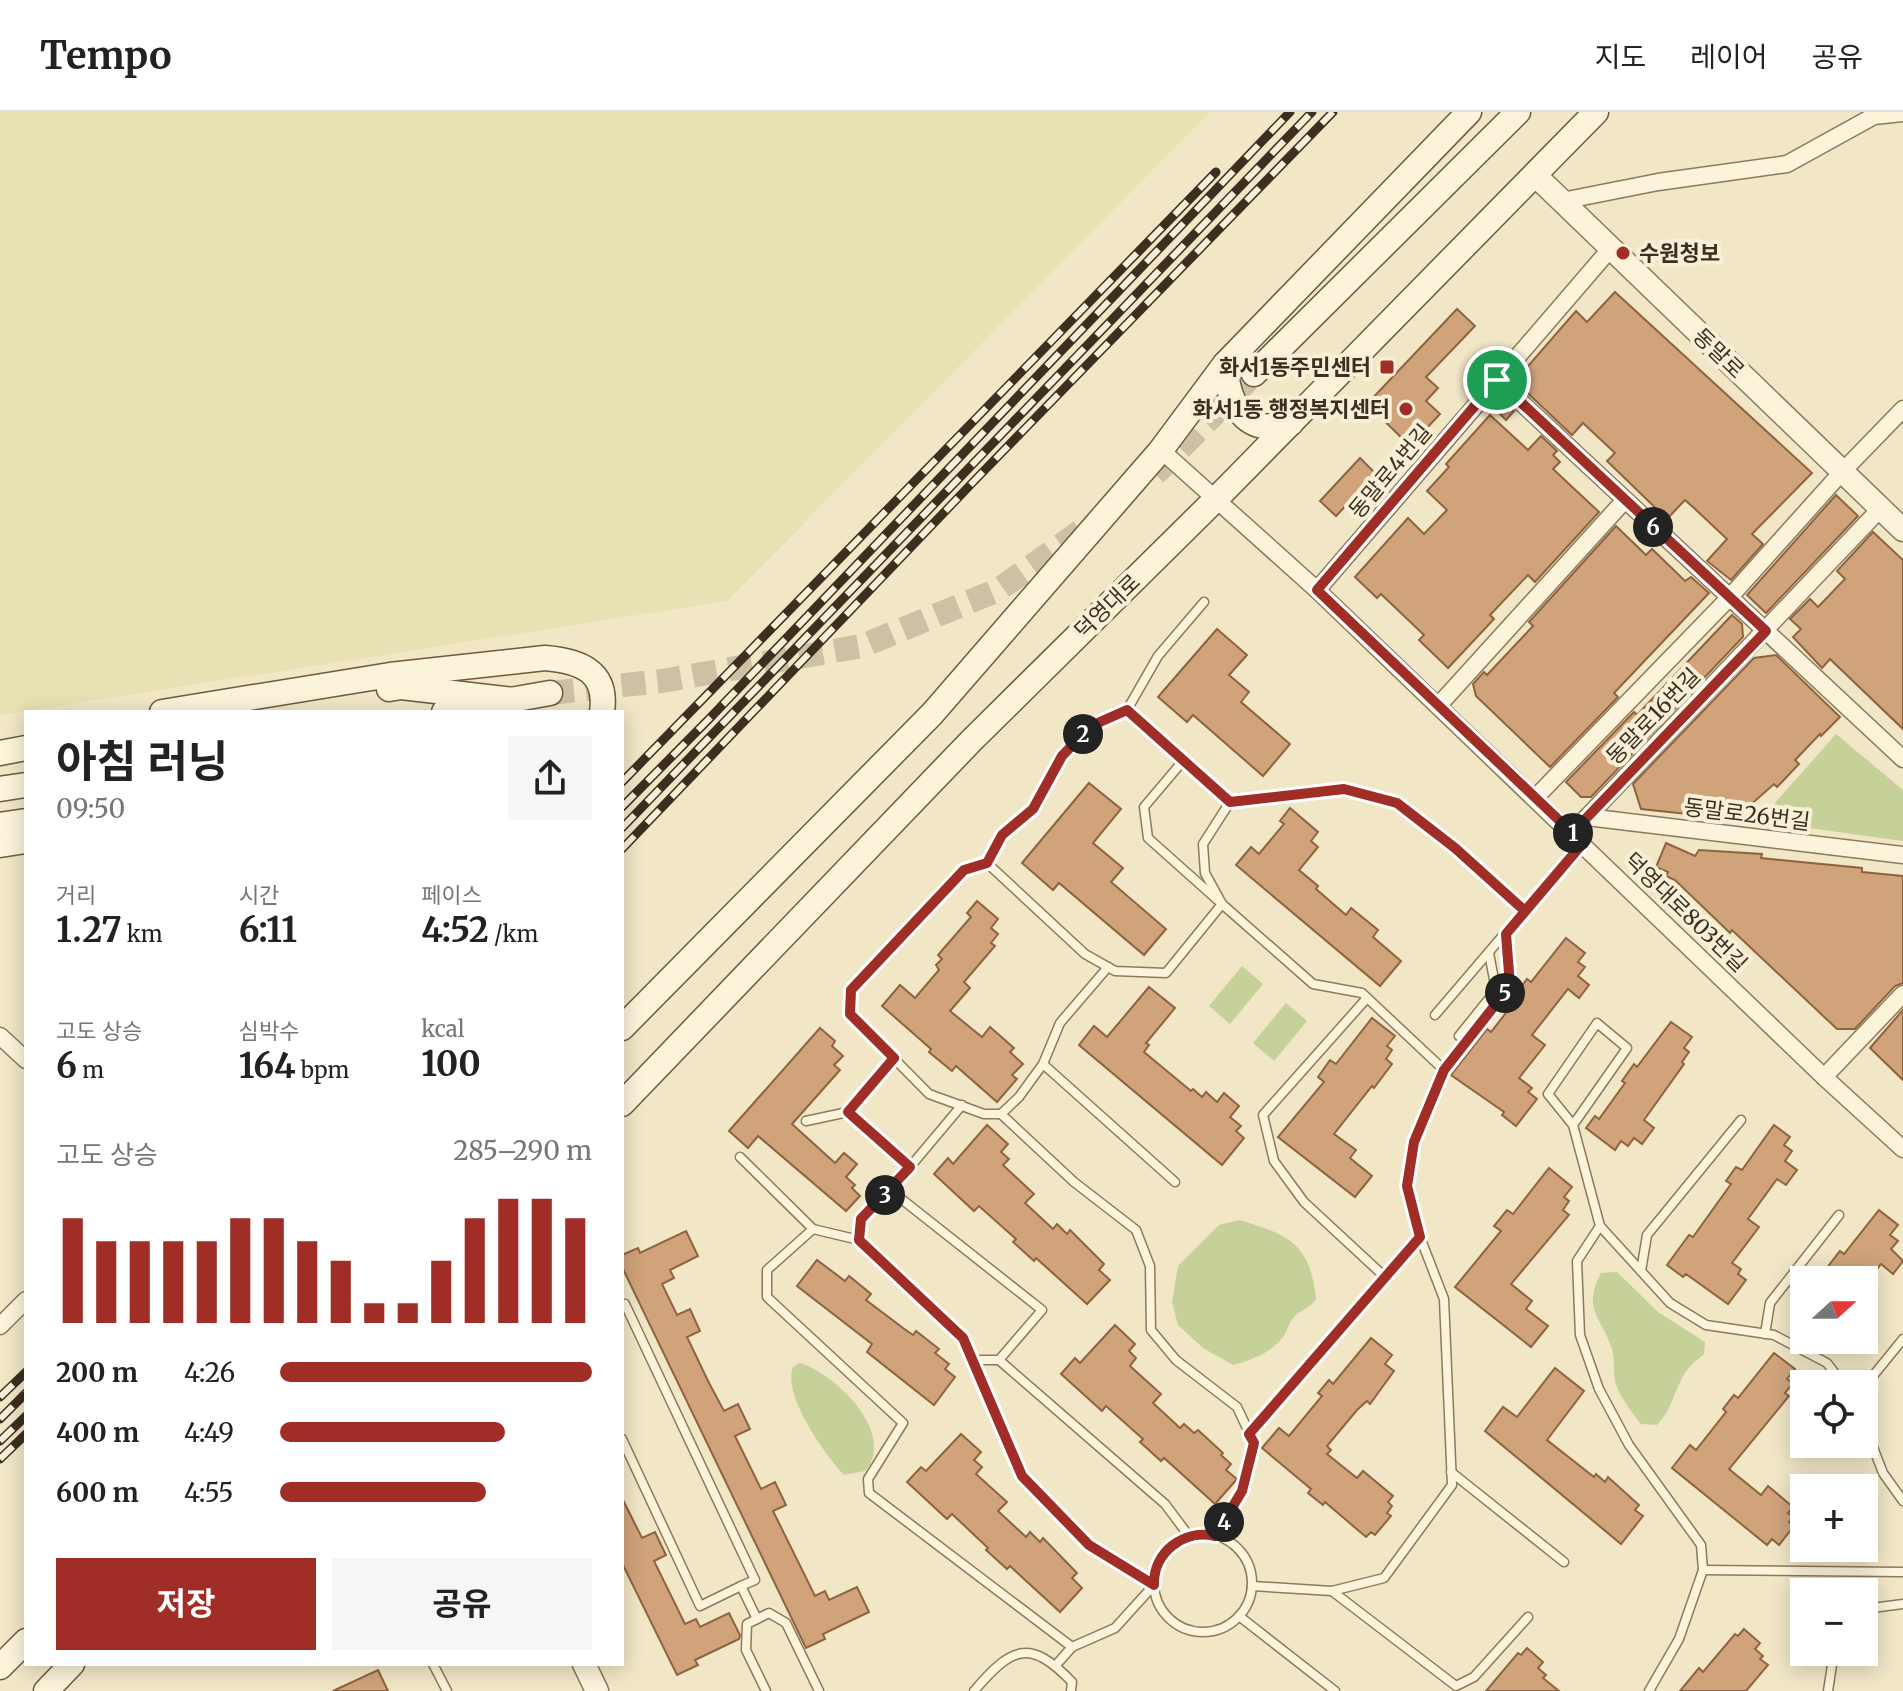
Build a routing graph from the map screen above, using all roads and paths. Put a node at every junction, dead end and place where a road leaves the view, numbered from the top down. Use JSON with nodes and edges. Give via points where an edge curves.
{"nodes":[{"id":1,"x":1469,"y":112,"type":"edge"},
{"id":2,"x":1518,"y":112,"type":"edge"},
{"id":3,"x":1596,"y":112,"type":"edge"},
{"id":4,"x":1903,"y":113,"type":"edge"},
{"id":5,"x":1535,"y":175,"type":"junction"},
{"id":6,"x":1562,"y":201,"type":"junction"},
{"id":7,"x":1611,"y":248,"type":"junction"},
{"id":8,"x":1225,"y":364,"type":"junction"},
{"id":9,"x":1254,"y":374,"type":"tunnel mouth"},
{"id":10,"x":1497,"y":380,"type":"junction"},
{"id":11,"x":1903,"y":409,"type":"edge"},
{"id":12,"x":1291,"y":423,"type":"junction"},
{"id":13,"x":1161,"y":450,"type":"junction"},
{"id":14,"x":1841,"y":473,"type":"junction"},
{"id":15,"x":1215,"y":500,"type":"junction"},
{"id":16,"x":1624,"y":501,"type":"junction"},
{"id":17,"x":1880,"y":509,"type":"junction"},
{"id":18,"x":1903,"y":530,"type":"edge"},
{"id":19,"x":1317,"y":590,"type":"junction"},
{"id":20,"x":1729,"y":598,"type":"junction"},
{"id":21,"x":1204,"y":602,"type":"dead end"},
{"id":22,"x":1766,"y":631,"type":"junction"},
{"id":23,"x":550,"y":693,"type":"tunnel mouth"},
{"id":24,"x":514,"y":700,"type":"junction"},
{"id":25,"x":1438,"y":706,"type":"junction"},
{"id":26,"x":174,"y":710,"type":"edge"},
{"id":27,"x":259,"y":710,"type":"edge"},
{"id":28,"x":456,"y":710,"type":"edge"},
{"id":29,"x":493,"y":710,"type":"edge"},
{"id":30,"x":602,"y":710,"type":"edge"},
{"id":31,"x":1127,"y":710,"type":"junction"},
{"id":32,"x":24,"y":734,"type":"edge"},
{"id":33,"x":0,"y":738,"type":"edge"},
{"id":34,"x":24,"y":748,"type":"edge"},
{"id":35,"x":0,"y":753,"type":"edge"},
{"id":36,"x":1903,"y":759,"type":"edge"},
{"id":37,"x":1183,"y":761,"type":"junction"},
{"id":38,"x":24,"y":785,"type":"edge"},
{"id":39,"x":0,"y":789,"type":"edge"},
{"id":40,"x":1536,"y":797,"type":"junction"},
{"id":41,"x":1230,"y":802,"type":"junction"},
{"id":42,"x":1587,"y":817,"type":"junction"},
{"id":43,"x":24,"y":821,"type":"edge"},
{"id":44,"x":0,"y":825,"type":"edge"},
{"id":45,"x":1577,"y":838,"type":"junction"},
{"id":46,"x":24,"y":841,"type":"edge"},
{"id":47,"x":0,"y":845,"type":"edge"},
{"id":48,"x":1903,"y":855,"type":"edge"},
{"id":49,"x":987,"y":863,"type":"junction"},
{"id":50,"x":1222,"y":904,"type":"junction"},
{"id":51,"x":1525,"y":911,"type":"junction"},
{"id":52,"x":1506,"y":934,"type":"junction"},
{"id":53,"x":1489,"y":953,"type":"junction"},
{"id":54,"x":1108,"y":967,"type":"junction"},
{"id":55,"x":1903,"y":994,"type":"edge"},
{"id":56,"x":1367,"y":998,"type":"junction"},
{"id":57,"x":1435,"y":1015,"type":"dead end"},
{"id":58,"x":624,"y":1026,"type":"edge"},
{"id":59,"x":0,"y":1036,"type":"edge"},
{"id":60,"x":1459,"y":1036,"type":"dead end"},
{"id":61,"x":24,"y":1058,"type":"edge"},
{"id":62,"x":894,"y":1058,"type":"junction"},
{"id":63,"x":1043,"y":1064,"type":"junction"},
{"id":64,"x":1444,"y":1070,"type":"junction"},
{"id":65,"x":1824,"y":1077,"type":"junction"},
{"id":66,"x":624,"y":1102,"type":"edge"},
{"id":67,"x":962,"y":1105,"type":"junction"},
{"id":68,"x":848,"y":1112,"type":"junction"},
{"id":69,"x":1001,"y":1114,"type":"junction"},
{"id":70,"x":1741,"y":1120,"type":"dead end"},
{"id":71,"x":806,"y":1121,"type":"dead end"},
{"id":72,"x":1573,"y":1125,"type":"junction"},
{"id":73,"x":1903,"y":1149,"type":"edge"},
{"id":74,"x":740,"y":1157,"type":"dead end"},
{"id":75,"x":910,"y":1167,"type":"junction"},
{"id":76,"x":1175,"y":1182,"type":"dead end"},
{"id":77,"x":890,"y":1190,"type":"junction"},
{"id":78,"x":1839,"y":1215,"type":"dead end"},
{"id":79,"x":1600,"y":1226,"type":"junction"},
{"id":80,"x":813,"y":1229,"type":"junction"},
{"id":81,"x":1420,"y":1237,"type":"junction"},
{"id":82,"x":859,"y":1240,"type":"junction"},
{"id":83,"x":1641,"y":1271,"type":"junction"},
{"id":84,"x":1385,"y":1277,"type":"junction"},
{"id":85,"x":24,"y":1302,"type":"edge"},
{"id":86,"x":625,"y":1304,"type":"dead end"},
{"id":87,"x":0,"y":1326,"type":"edge"},
{"id":88,"x":1765,"y":1334,"type":"junction"},
{"id":89,"x":1903,"y":1339,"type":"edge"},
{"id":90,"x":973,"y":1360,"type":"junction"},
{"id":91,"x":999,"y":1360,"type":"junction"},
{"id":92,"x":1832,"y":1370,"type":"edge"},
{"id":93,"x":1878,"y":1370,"type":"edge"},
{"id":94,"x":1249,"y":1434,"type":"junction"},
{"id":95,"x":624,"y":1443,"type":"edge"},
{"id":96,"x":1877,"y":1458,"type":"edge"},
{"id":97,"x":1451,"y":1472,"type":"junction"},
{"id":98,"x":1903,"y":1501,"type":"edge"},
{"id":99,"x":1189,"y":1536,"type":"junction"},
{"id":100,"x":1215,"y":1536,"type":"junction"},
{"id":101,"x":1564,"y":1562,"type":"dead end"},
{"id":102,"x":1703,"y":1570,"type":"junction"},
{"id":103,"x":1903,"y":1572,"type":"edge"},
{"id":104,"x":1154,"y":1585,"type":"junction"},
{"id":105,"x":741,"y":1586,"type":"junction"},
{"id":106,"x":1252,"y":1586,"type":"junction"},
{"id":107,"x":1332,"y":1591,"type":"junction"},
{"id":108,"x":1903,"y":1604,"type":"edge"},
{"id":109,"x":1878,"y":1607,"type":"edge"},
{"id":110,"x":1239,"y":1616,"type":"junction"},
{"id":111,"x":1528,"y":1617,"type":"dead end"},
{"id":112,"x":757,"y":1619,"type":"junction"},
{"id":113,"x":24,"y":1643,"type":"edge"},
{"id":114,"x":1072,"y":1647,"type":"junction"},
{"id":115,"x":1056,"y":1665,"type":"junction"},
{"id":116,"x":70,"y":1666,"type":"edge"},
{"id":117,"x":434,"y":1666,"type":"edge"},
{"id":118,"x":585,"y":1666,"type":"edge"},
{"id":119,"x":1832,"y":1666,"type":"edge"},
{"id":120,"x":0,"y":1667,"type":"edge"},
{"id":121,"x":46,"y":1691,"type":"edge"},
{"id":122,"x":447,"y":1691,"type":"edge"},
{"id":123,"x":597,"y":1691,"type":"edge"},
{"id":124,"x":766,"y":1691,"type":"edge"},
{"id":125,"x":819,"y":1691,"type":"edge"},
{"id":126,"x":974,"y":1691,"type":"edge"},
{"id":127,"x":1071,"y":1691,"type":"edge"},
{"id":128,"x":1335,"y":1691,"type":"edge"},
{"id":129,"x":1649,"y":1691,"type":"edge"},
{"id":130,"x":1828,"y":1691,"type":"edge"}],
"edges":[{"from":1,"to":8,"type":"main road"},
{"from":2,"to":9,"type":"main road"},
{"from":3,"to":5,"type":"main road","name":"덕영대로"},
{"from":4,"to":6,"type":"street","via":[[1874,116],[1787,164]]},
{"from":5,"to":6,"type":"street","name":"동말로"},
{"from":5,"to":12,"type":"main road","name":"덕영대로"},
{"from":6,"to":7,"type":"street","name":"동말로"},
{"from":7,"to":10,"type":"street","name":"동말로4번길"},
{"from":7,"to":14,"type":"street","name":"동말로"},
{"from":8,"to":12,"type":"main road","via":[[1233,403],[1245,420],[1263,426]]},
{"from":8,"to":13,"type":"main road"},
{"from":10,"to":16,"type":"street"},
{"from":10,"to":19,"type":"street","name":"동말로4번길"},
{"from":11,"to":14,"type":"street"},
{"from":12,"to":15,"type":"main road","name":"덕영대로"},
{"from":13,"to":15,"type":"street","name":"덕영대로803번길"},
{"from":13,"to":58,"type":"main road","via":[[932,714]]},
{"from":14,"to":17,"type":"street","name":"동말로"},
{"from":14,"to":20,"type":"street"},
{"from":15,"to":19,"type":"street","name":"덕영대로803번길"},
{"from":15,"to":66,"type":"main road","name":"덕영대로","via":[[960,752]]},
{"from":16,"to":20,"type":"street"},
{"from":16,"to":25,"type":"street"},
{"from":17,"to":18,"type":"street","name":"동말로"},
{"from":17,"to":22,"type":"street","name":"동말로16번길"},
{"from":19,"to":25,"type":"street","name":"덕영대로803번길"},
{"from":20,"to":22,"type":"street"},
{"from":20,"to":40,"type":"street"},
{"from":21,"to":31,"type":"lane","via":[[1158,656]]},
{"from":22,"to":36,"type":"street"},
{"from":22,"to":42,"type":"street","name":"동말로16번길"},
{"from":23,"to":24,"type":"main road"},
{"from":24,"to":27,"type":"main road","via":[[401,687]]},
{"from":24,"to":28,"type":"main road"},
{"from":24,"to":29,"type":"main road"},
{"from":25,"to":40,"type":"street","name":"덕영대로803번길"},
{"from":26,"to":30,"type":"main road","via":[[390,675],[545,658],[587,668],[599,682]]},
{"from":31,"to":37,"type":"lane"},
{"from":31,"to":49,"type":"lane","via":[[1091,726],[1062,756],[1033,809],[1002,835]]},
{"from":32,"to":33,"type":"main road"},
{"from":34,"to":35,"type":"main road"},
{"from":37,"to":41,"type":"lane"},
{"from":37,"to":50,"type":"lane","via":[[1144,807],[1148,838]]},
{"from":38,"to":39,"type":"main road"},
{"from":40,"to":45,"type":"street","name":"덕영대로803번길"},
{"from":41,"to":50,"type":"lane","via":[[1203,844],[1205,873]]},
{"from":41,"to":51,"type":"lane","via":[[1344,789],[1397,803]]},
{"from":42,"to":45,"type":"street","name":"동말로16번길"},
{"from":42,"to":48,"type":"street","name":"동말로26번길"},
{"from":43,"to":44,"type":"main road"},
{"from":45,"to":51,"type":"lane"},
{"from":45,"to":65,"type":"street","name":"덕영대로803번길"},
{"from":46,"to":47,"type":"main road"},
{"from":49,"to":54,"type":"lane","via":[[1085,954]]},
{"from":49,"to":62,"type":"lane","via":[[964,870],[851,990],[850,1014]]},
{"from":50,"to":54,"type":"lane","via":[[1166,973]]},
{"from":50,"to":56,"type":"lane","via":[[1313,984]]},
{"from":51,"to":52,"type":"lane"},
{"from":52,"to":53,"type":"lane"},
{"from":52,"to":64,"type":"lane","via":[[1510,986]]},
{"from":53,"to":57,"type":"lane"},
{"from":53,"to":60,"type":"lane","via":[[1496,990]]},
{"from":54,"to":63,"type":"lane","via":[[1060,1023]]},
{"from":55,"to":65,"type":"street"},
{"from":56,"to":64,"type":"lane"},
{"from":56,"to":84,"type":"lane","via":[[1263,1115],[1274,1161],[1304,1202]]},
{"from":59,"to":61,"type":"street"},
{"from":62,"to":67,"type":"lane","via":[[929,1094]]},
{"from":62,"to":68,"type":"lane"},
{"from":63,"to":69,"type":"lane"},
{"from":63,"to":76,"type":"lane"},
{"from":64,"to":81,"type":"lane","via":[[1414,1142],[1407,1186]]},
{"from":65,"to":73,"type":"street","name":"덕영대로803번길"},
{"from":67,"to":69,"type":"lane"},
{"from":67,"to":75,"type":"lane"},
{"from":68,"to":71,"type":"lane"},
{"from":68,"to":75,"type":"lane"},
{"from":69,"to":94,"type":"lane","via":[[1074,1182],[1136,1230],[1150,1266],[1151,1330],[1176,1360],[1237,1407]]},
{"from":70,"to":83,"type":"lane","via":[[1647,1235]]},
{"from":72,"to":72,"type":"lane","via":[[1548,1094],[1597,1023],[1627,1048]]},
{"from":72,"to":79,"type":"lane"},
{"from":74,"to":80,"type":"lane"},
{"from":75,"to":77,"type":"lane"},
{"from":77,"to":82,"type":"lane","via":[[861,1219]]},
{"from":77,"to":91,"type":"lane","via":[[1042,1310]]},
{"from":78,"to":88,"type":"lane","via":[[1770,1303]]},
{"from":79,"to":83,"type":"lane"},
{"from":79,"to":102,"type":"lane","via":[[1577,1261],[1580,1335],[1599,1389],[1629,1445],[1701,1545]]},
{"from":80,"to":82,"type":"lane"},
{"from":80,"to":114,"type":"lane","via":[[767,1270],[767,1297],[903,1423],[868,1479],[869,1493]]},
{"from":81,"to":84,"type":"lane"},
{"from":81,"to":97,"type":"lane","via":[[1444,1299]]},
{"from":82,"to":90,"type":"lane","via":[[963,1338]]},
{"from":83,"to":88,"type":"lane","via":[[1670,1303],[1706,1325]]},
{"from":84,"to":94,"type":"lane"},
{"from":85,"to":87,"type":"street"},
{"from":86,"to":105,"type":"lane","via":[[755,1580]]},
{"from":88,"to":92,"type":"lane"},
{"from":89,"to":93,"type":"lane"},
{"from":90,"to":91,"type":"lane"},
{"from":90,"to":104,"type":"lane","via":[[1022,1476],[1089,1545]]},
{"from":91,"to":99,"type":"lane","via":[[1165,1504]]},
{"from":94,"to":100,"type":"lane","via":[[1254,1443],[1242,1491]]},
{"from":95,"to":105,"type":"lane","via":[[700,1606]]},
{"from":96,"to":98,"type":"lane"},
{"from":97,"to":101,"type":"lane"},
{"from":97,"to":107,"type":"lane","via":[[1452,1485],[1384,1578]]},
{"from":99,"to":100,"type":"lane"},
{"from":99,"to":104,"type":"lane","via":[[1163,1555]]},
{"from":100,"to":106,"type":"lane","via":[[1240,1550],[1249,1564]]},
{"from":102,"to":103,"type":"lane"},
{"from":102,"to":129,"type":"lane","via":[[1679,1639]]},
{"from":104,"to":110,"type":"lane","via":[[1160,1608],[1185,1629],[1217,1631]]},
{"from":104,"to":114,"type":"lane","via":[[1115,1628]]},
{"from":105,"to":112,"type":"lane"},
{"from":106,"to":107,"type":"lane"},
{"from":106,"to":110,"type":"lane"},
{"from":107,"to":111,"type":"lane","via":[[1456,1686],[1474,1677]]},
{"from":108,"to":109,"type":"lane"},
{"from":110,"to":128,"type":"lane"},
{"from":112,"to":124,"type":"lane","via":[[747,1624],[746,1650]]},
{"from":112,"to":125,"type":"lane","via":[[769,1613],[786,1623]]},
{"from":113,"to":120,"type":"main road"},
{"from":114,"to":115,"type":"lane"},
{"from":115,"to":126,"type":"lane","via":[[1036,1653],[1020,1652],[993,1669]]},
{"from":115,"to":127,"type":"lane","via":[[1072,1682]]},
{"from":116,"to":121,"type":"main road"},
{"from":117,"to":122,"type":"lane"},
{"from":118,"to":123,"type":"street"},
{"from":119,"to":130,"type":"lane"}]}
